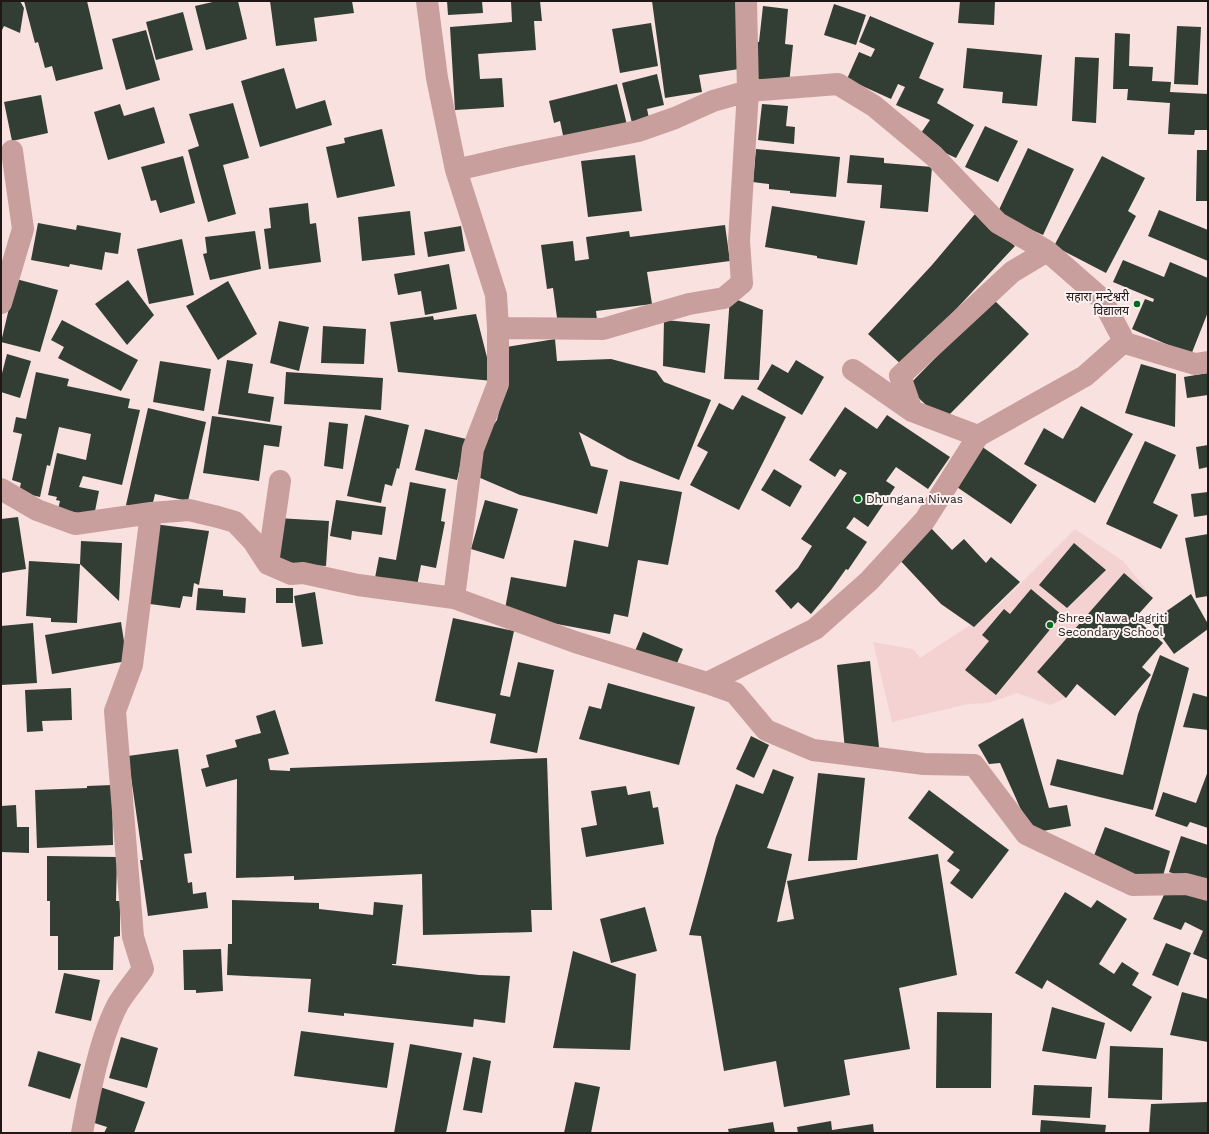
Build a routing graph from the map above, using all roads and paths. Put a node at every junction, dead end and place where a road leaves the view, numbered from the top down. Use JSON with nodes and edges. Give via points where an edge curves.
{"nodes":[{"id":1,"x":426,"y":1,"type":"edge"},
{"id":2,"x":746,"y":1,"type":"edge"},
{"id":3,"x":748,"y":91,"type":"junction"},
{"id":4,"x":12,"y":151,"type":"dead end"},
{"id":5,"x":456,"y":170,"type":"junction"},
{"id":6,"x":1046,"y":251,"type":"junction"},
{"id":7,"x":1,"y":303,"type":"edge"},
{"id":8,"x":498,"y":328,"type":"junction"},
{"id":9,"x":1126,"y":343,"type":"junction"},
{"id":10,"x":1208,"y":362,"type":"edge"},
{"id":11,"x":853,"y":370,"type":"dead end"},
{"id":12,"x":912,"y":411,"type":"junction"},
{"id":13,"x":978,"y":436,"type":"junction"},
{"id":14,"x":280,"y":481,"type":"dead end"},
{"id":15,"x":1,"y":489,"type":"edge"},
{"id":16,"x":151,"y":513,"type":"junction"},
{"id":17,"x":268,"y":564,"type":"junction"},
{"id":18,"x":454,"y":598,"type":"junction"},
{"id":19,"x":707,"y":683,"type":"junction"},
{"id":20,"x":1208,"y":890,"type":"edge"},
{"id":21,"x":82,"y":1133,"type":"edge"}],
"edges":[{"from":1,"to":5,"type":"street","via":[[436,78]]},
{"from":2,"to":3,"type":"street"},
{"from":3,"to":5,"type":"street","via":[[638,131]]},
{"from":3,"to":6,"type":"street","via":[[838,84],[874,106],[934,156],[998,223]]},
{"from":3,"to":8,"type":"street","via":[[739,241],[742,283],[724,298],[689,304],[603,329]]},
{"from":4,"to":7,"type":"street","via":[[23,229]]},
{"from":5,"to":8,"type":"street","via":[[496,295]]},
{"from":6,"to":9,"type":"street","via":[[1102,300]]},
{"from":6,"to":12,"type":"street","via":[[1012,272],[900,376]]},
{"from":8,"to":18,"type":"street","via":[[498,384],[473,449]]},
{"from":9,"to":10,"type":"street","via":[[1195,364]]},
{"from":9,"to":13,"type":"street","via":[[1120,345],[1085,376]]},
{"from":11,"to":12,"type":"street"},
{"from":12,"to":13,"type":"street"},
{"from":13,"to":19,"type":"street","via":[[925,520],[869,581],[815,629]]},
{"from":14,"to":17,"type":"street"},
{"from":15,"to":16,"type":"street","via":[[37,510],[75,524]]},
{"from":16,"to":17,"type":"street","via":[[189,510],[235,522],[253,541]]},
{"from":16,"to":21,"type":"street","via":[[132,665],[115,711],[133,936],[143,969],[118,1004],[107,1032],[88,1098]]},
{"from":17,"to":18,"type":"street","via":[[291,574],[303,573],[358,585]]},
{"from":18,"to":19,"type":"street","via":[[575,642]]},
{"from":19,"to":20,"type":"street","via":[[735,693],[766,730],[813,750],[924,764],[974,766],[1026,834],[1133,885],[1186,884]]}]}
